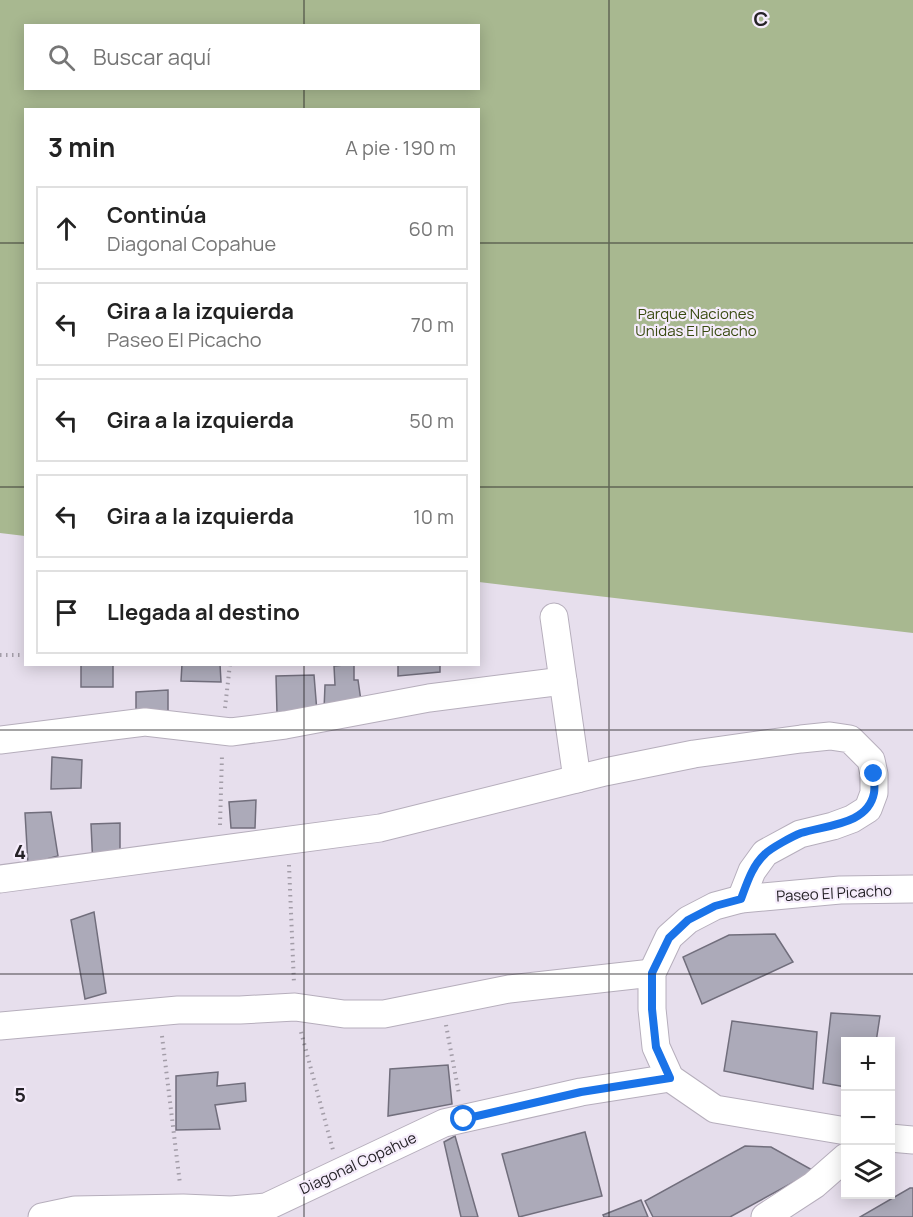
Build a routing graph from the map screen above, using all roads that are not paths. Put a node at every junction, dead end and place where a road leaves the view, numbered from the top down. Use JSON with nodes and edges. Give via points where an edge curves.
{"nodes":[{"id":1,"x":554,"y":618,"type":"dead end"},
{"id":2,"x":563,"y":681,"type":"junction"},
{"id":3,"x":0,"y":740,"type":"edge"},
{"id":4,"x":577,"y":779,"type":"junction"},
{"id":5,"x":0,"y":879,"type":"edge"},
{"id":6,"x":913,"y":890,"type":"edge"},
{"id":7,"x":741,"y":899,"type":"junction"},
{"id":8,"x":652,"y":973,"type":"junction"},
{"id":9,"x":0,"y":1026,"type":"edge"},
{"id":10,"x":670,"y":1078,"type":"junction"},
{"id":11,"x":841,"y":1130,"type":"edge"},
{"id":12,"x":895,"y":1138,"type":"edge"},
{"id":13,"x":913,"y":1140,"type":"edge"},
{"id":14,"x":841,"y":1161,"type":"edge"},
{"id":15,"x":42,"y":1217,"type":"edge"},
{"id":16,"x":765,"y":1217,"type":"edge"}],
"edges":[{"from":1,"to":2,"type":"street"},
{"from":2,"to":3,"type":"street","via":[[429,698],[231,732],[144,722]]},
{"from":2,"to":4,"type":"street"},
{"from":4,"to":5,"type":"street","via":[[380,828]]},
{"from":4,"to":7,"type":"street","via":[[704,753],[830,736],[850,739],[871,760],[874,793],[868,808],[852,819],[800,834],[765,853],[752,871]]},
{"from":6,"to":7,"type":"street","name":"Paseo El Picacho","via":[[840,890]]},
{"from":7,"to":8,"type":"street","name":"Paseo El Picacho","via":[[715,906],[688,920],[669,938]]},
{"from":8,"to":9,"type":"street","via":[[509,989],[384,1014],[344,1014],[295,1007],[159,1012]]},
{"from":8,"to":10,"type":"street","name":"Paseo El Picacho","via":[[656,1047]]},
{"from":10,"to":11,"type":"street","via":[[715,1109]]},
{"from":10,"to":15,"type":"street","name":"Diagonal Copahue","via":[[581,1092],[444,1123],[266,1207],[75,1210]]},
{"from":12,"to":13,"type":"street"},
{"from":14,"to":16,"type":"street","via":[[814,1185]]}]}
